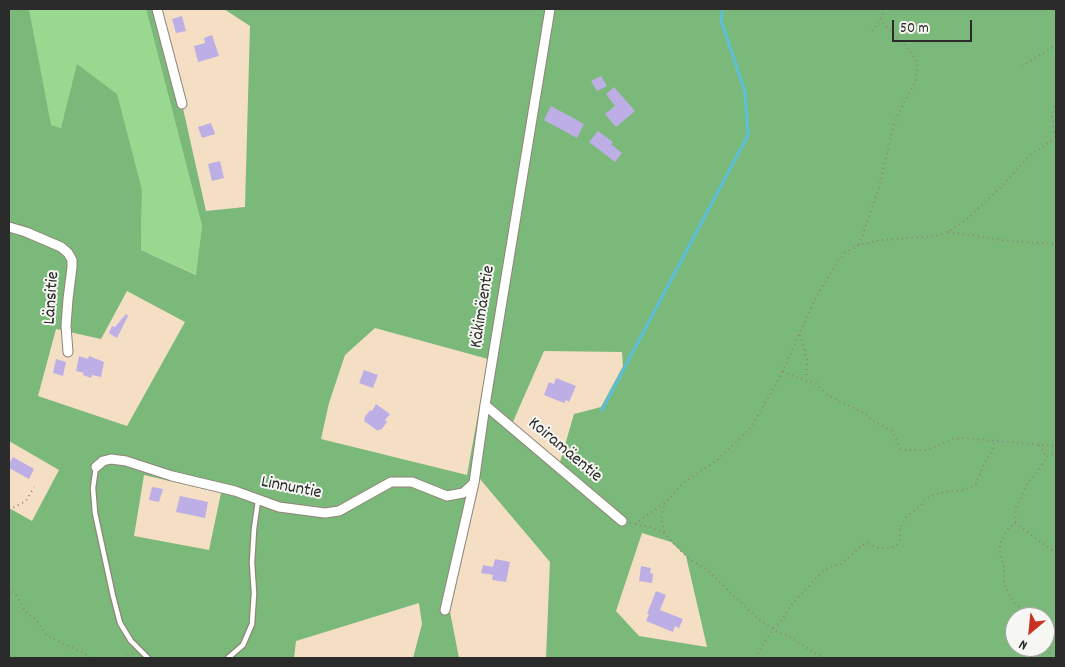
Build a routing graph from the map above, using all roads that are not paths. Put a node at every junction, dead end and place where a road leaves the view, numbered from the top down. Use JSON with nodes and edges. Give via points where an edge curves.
{"nodes":[{"id":1,"x":156,"y":9,"type":"edge"},
{"id":2,"x":550,"y":9,"type":"edge"},
{"id":3,"x":182,"y":104,"type":"dead end"},
{"id":4,"x":9,"y":227,"type":"edge"},
{"id":5,"x":68,"y":352,"type":"dead end"},
{"id":6,"x":485,"y":405,"type":"junction"},
{"id":7,"x":96,"y":467,"type":"joint"},
{"id":8,"x":474,"y":483,"type":"junction"},
{"id":9,"x":258,"y":501,"type":"junction"},
{"id":10,"x":622,"y":521,"type":"road end"},
{"id":11,"x":446,"y":610,"type":"dead end"},
{"id":12,"x":148,"y":658,"type":"edge"},
{"id":13,"x":228,"y":658,"type":"edge"}],
"edges":[{"from":1,"to":3,"type":"street"},
{"from":2,"to":6,"type":"street","name":"Käkimäentie"},
{"from":4,"to":5,"type":"street","name":"Länsitie","via":[[61,247],[72,260],[66,326]]},
{"from":6,"to":8,"type":"street","name":"Käkimäentie"},
{"from":6,"to":10,"type":"street","name":"Koiramäentie"},
{"from":7,"to":9,"type":"street","name":"Linnuntie","via":[[111,459],[126,461],[235,491]]},
{"from":7,"to":12,"type":"lane","via":[[93,488],[95,513],[120,623]]},
{"from":8,"to":9,"type":"street","name":"Linnuntie","via":[[463,493],[447,496],[412,482],[391,482],[339,511],[325,513]]},
{"from":8,"to":11,"type":"street","name":"Käkimäentie"},
{"from":9,"to":13,"type":"lane","via":[[252,563],[252,624],[243,645]]}]}
